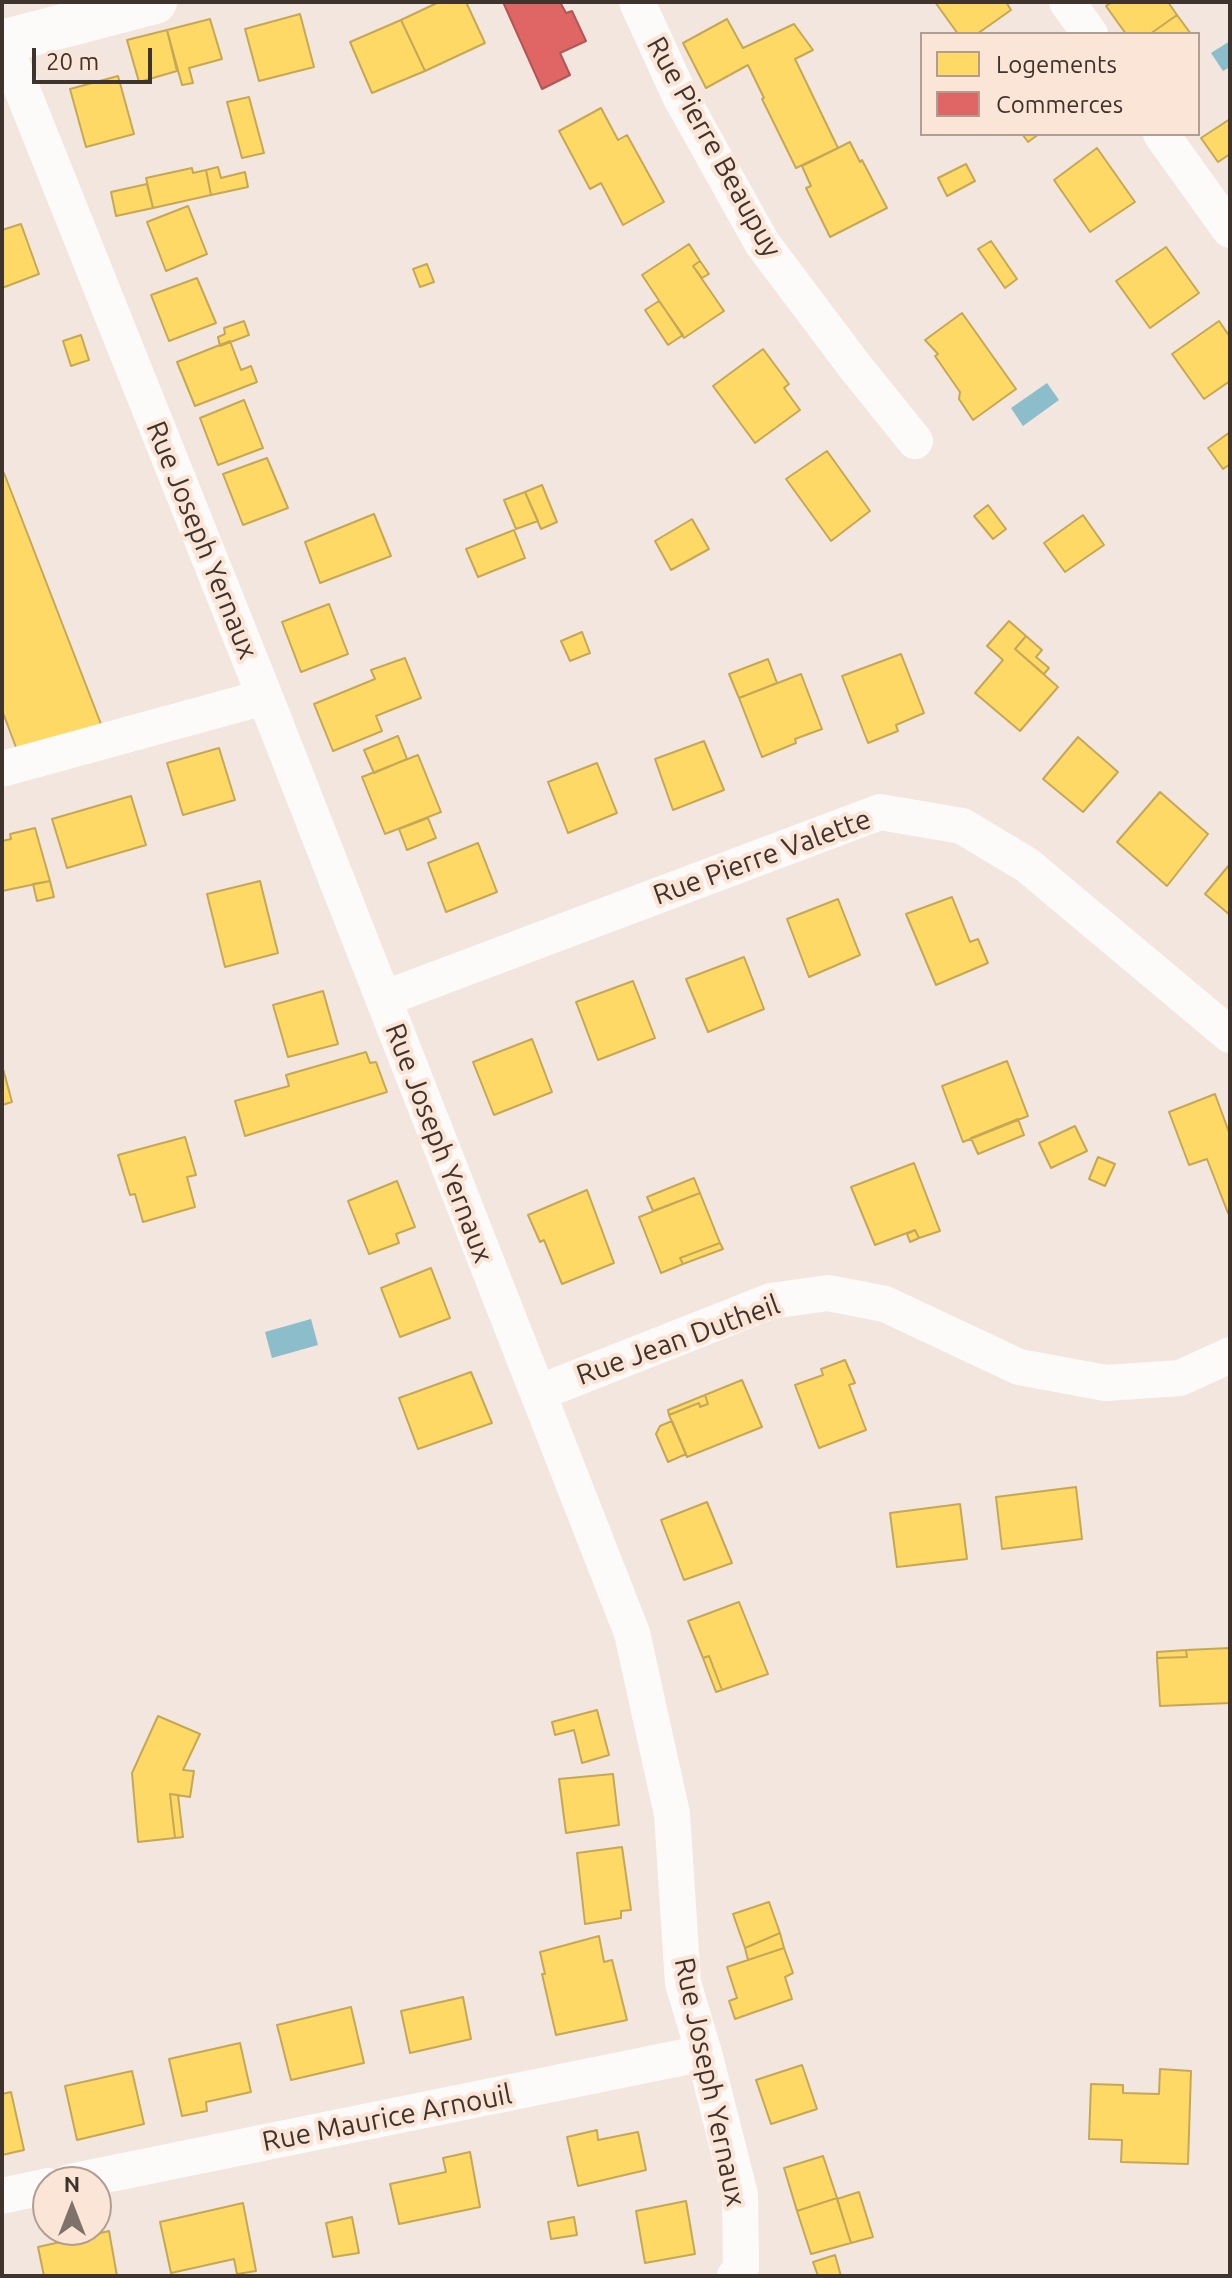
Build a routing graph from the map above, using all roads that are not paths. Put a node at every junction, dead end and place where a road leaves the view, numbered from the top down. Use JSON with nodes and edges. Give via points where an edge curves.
{"nodes":[{"id":1,"x":155,"y":2,"type":"edge"},
{"id":2,"x":637,"y":2,"type":"edge"},
{"id":3,"x":1067,"y":2,"type":"edge"},
{"id":4,"x":1089,"y":32,"type":"edge"},
{"id":5,"x":2,"y":42,"type":"edge"},
{"id":6,"x":1162,"y":136,"type":"edge"},
{"id":7,"x":1230,"y":230,"type":"edge"},
{"id":8,"x":915,"y":441,"type":"dead end"},
{"id":9,"x":265,"y":697,"type":"junction"},
{"id":10,"x":2,"y":769,"type":"edge"},
{"id":11,"x":383,"y":999,"type":"junction"},
{"id":12,"x":1230,"y":1035,"type":"edge"},
{"id":13,"x":1230,"y":1355,"type":"edge"},
{"id":14,"x":538,"y":1393,"type":"junction"},
{"id":15,"x":704,"y":2053,"type":"junction"},
{"id":16,"x":112,"y":2173,"type":"edge"},
{"id":17,"x":32,"y":2189,"type":"edge"},
{"id":18,"x":2,"y":2196,"type":"edge"},
{"id":19,"x":735,"y":2276,"type":"edge"}],
"edges":[{"from":1,"to":5,"type":"main road"},
{"from":2,"to":8,"type":"street","name":"Rue Pierre Beaupuy","via":[[680,96],[762,243]]},
{"from":3,"to":4,"type":"street"},
{"from":5,"to":9,"type":"street","name":"Rue Joseph Yernaux"},
{"from":6,"to":7,"type":"street"},
{"from":9,"to":10,"type":"street"},
{"from":9,"to":11,"type":"street","name":"Rue Joseph Yernaux"},
{"from":11,"to":12,"type":"street","name":"Rue Pierre Valette","via":[[880,812],[962,826],[1027,865]]},
{"from":11,"to":14,"type":"street","name":"Rue Joseph Yernaux"},
{"from":13,"to":14,"type":"street","name":"Rue Jean Dutheil","via":[[1180,1378],[1106,1383],[1019,1367],[885,1304],[828,1293],[771,1301]]},
{"from":14,"to":15,"type":"street","name":"Rue Joseph Yernaux","via":[[632,1633],[672,1814],[683,1983]]},
{"from":15,"to":16,"type":"street","name":"Rue Maurice Arnouil"},
{"from":15,"to":19,"type":"street","name":"Rue Joseph Yernaux","via":[[740,2195],[741,2268]]},
{"from":17,"to":18,"type":"street"}]}
